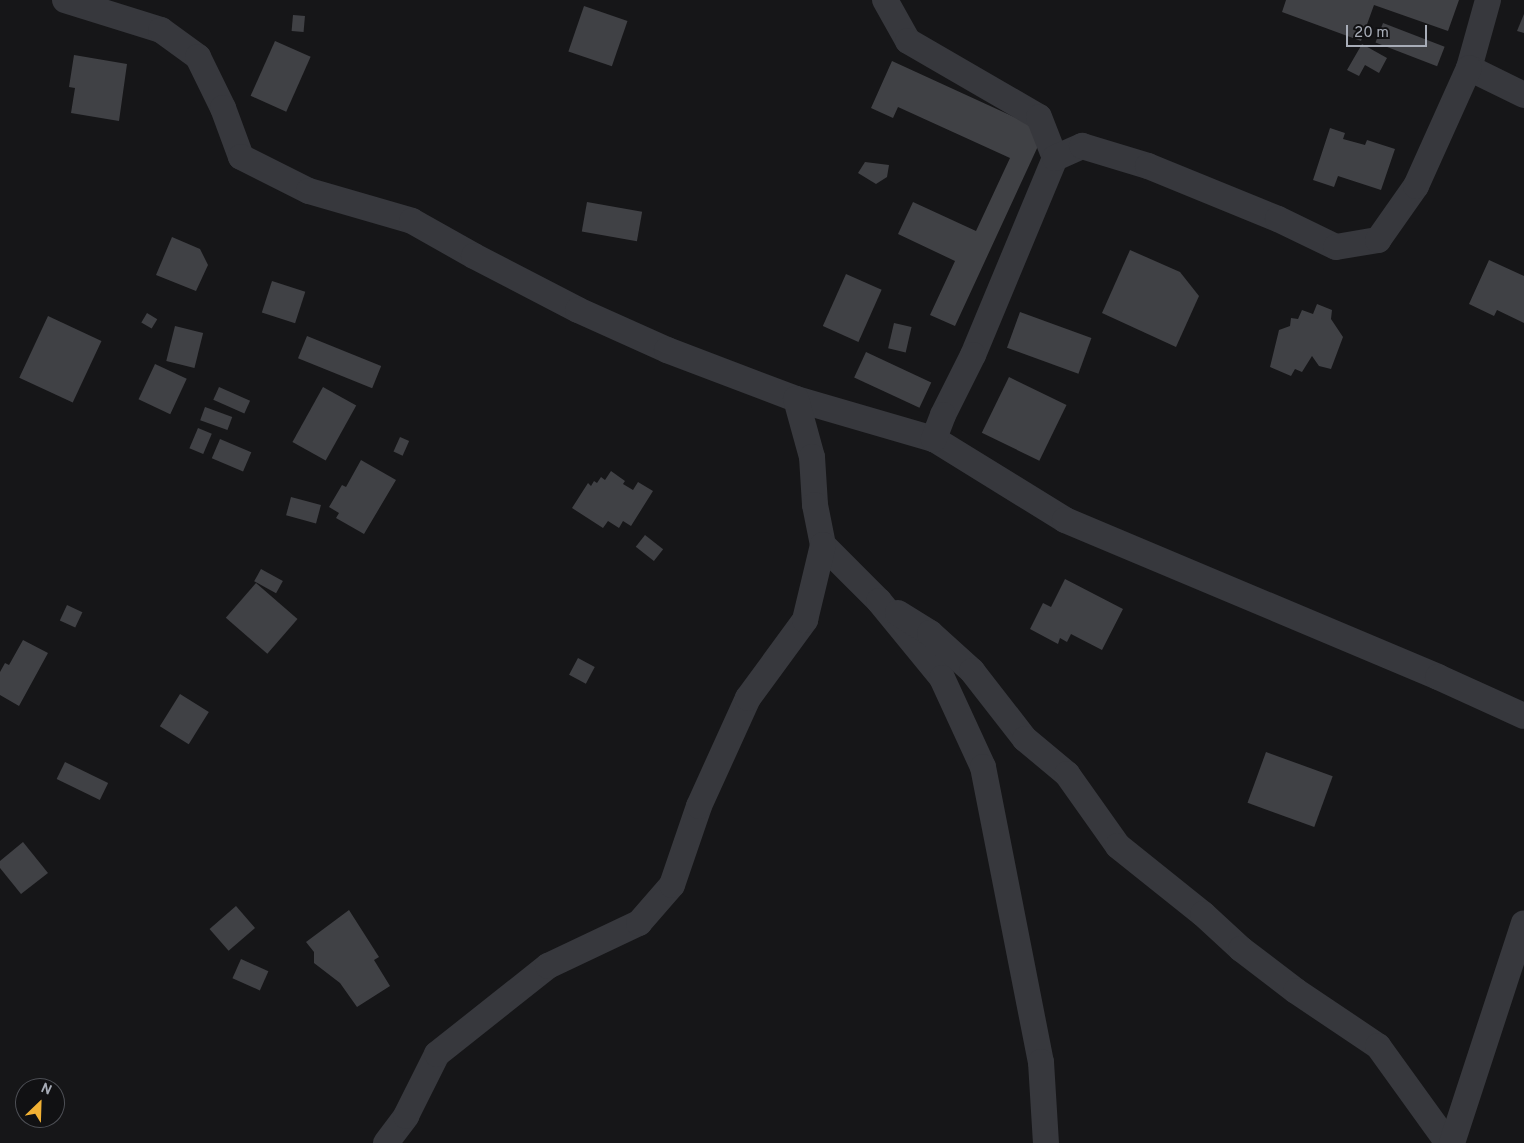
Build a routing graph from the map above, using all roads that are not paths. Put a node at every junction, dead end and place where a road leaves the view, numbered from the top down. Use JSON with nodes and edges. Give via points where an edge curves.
{"nodes":[{"id":1,"x":65,"y":0,"type":"edge"},
{"id":2,"x":886,"y":0,"type":"edge"},
{"id":3,"x":1488,"y":0,"type":"edge"},
{"id":4,"x":1469,"y":68,"type":"junction"},
{"id":5,"x":1524,"y":95,"type":"edge"},
{"id":6,"x":1055,"y":158,"type":"junction"},
{"id":7,"x":796,"y":399,"type":"junction"},
{"id":8,"x":934,"y":439,"type":"junction"},
{"id":9,"x":822,"y":545,"type":"junction"},
{"id":10,"x":879,"y":601,"type":"junction"},
{"id":11,"x":1524,"y":716,"type":"edge"},
{"id":12,"x":1524,"y":923,"type":"edge"},
{"id":13,"x":386,"y":1143,"type":"edge"},
{"id":14,"x":1046,"y":1143,"type":"edge"},
{"id":15,"x":1450,"y":1143,"type":"edge"}],
"edges":[{"from":1,"to":7,"type":"street","via":[[161,30],[198,57],[223,108],[241,157],[310,191],[412,221],[578,310],[667,350]]},
{"from":2,"to":6,"type":"street","via":[[908,41],[1039,117]]},
{"from":3,"to":4,"type":"street"},
{"from":4,"to":5,"type":"street"},
{"from":4,"to":6,"type":"street","via":[[1416,186],[1378,240],[1336,247],[1278,219],[1148,166],[1082,146]]},
{"from":6,"to":8,"type":"street","via":[[973,355],[942,415]]},
{"from":7,"to":8,"type":"street"},
{"from":7,"to":9,"type":"street","via":[[812,456],[814,505]]},
{"from":8,"to":11,"type":"street","via":[[1065,520]]},
{"from":9,"to":10,"type":"street"},
{"from":9,"to":13,"type":"street","via":[[805,620],[748,698],[699,806],[672,885],[639,923],[548,966],[437,1054],[406,1116]]},
{"from":10,"to":14,"type":"street","via":[[942,678],[983,767],[1041,1062]]},
{"from":10,"to":15,"type":"street","via":[[930,633],[972,671],[1025,739],[1067,774],[1118,846],[1241,949],[1378,1046]]},
{"from":12,"to":15,"type":"street"}]}
